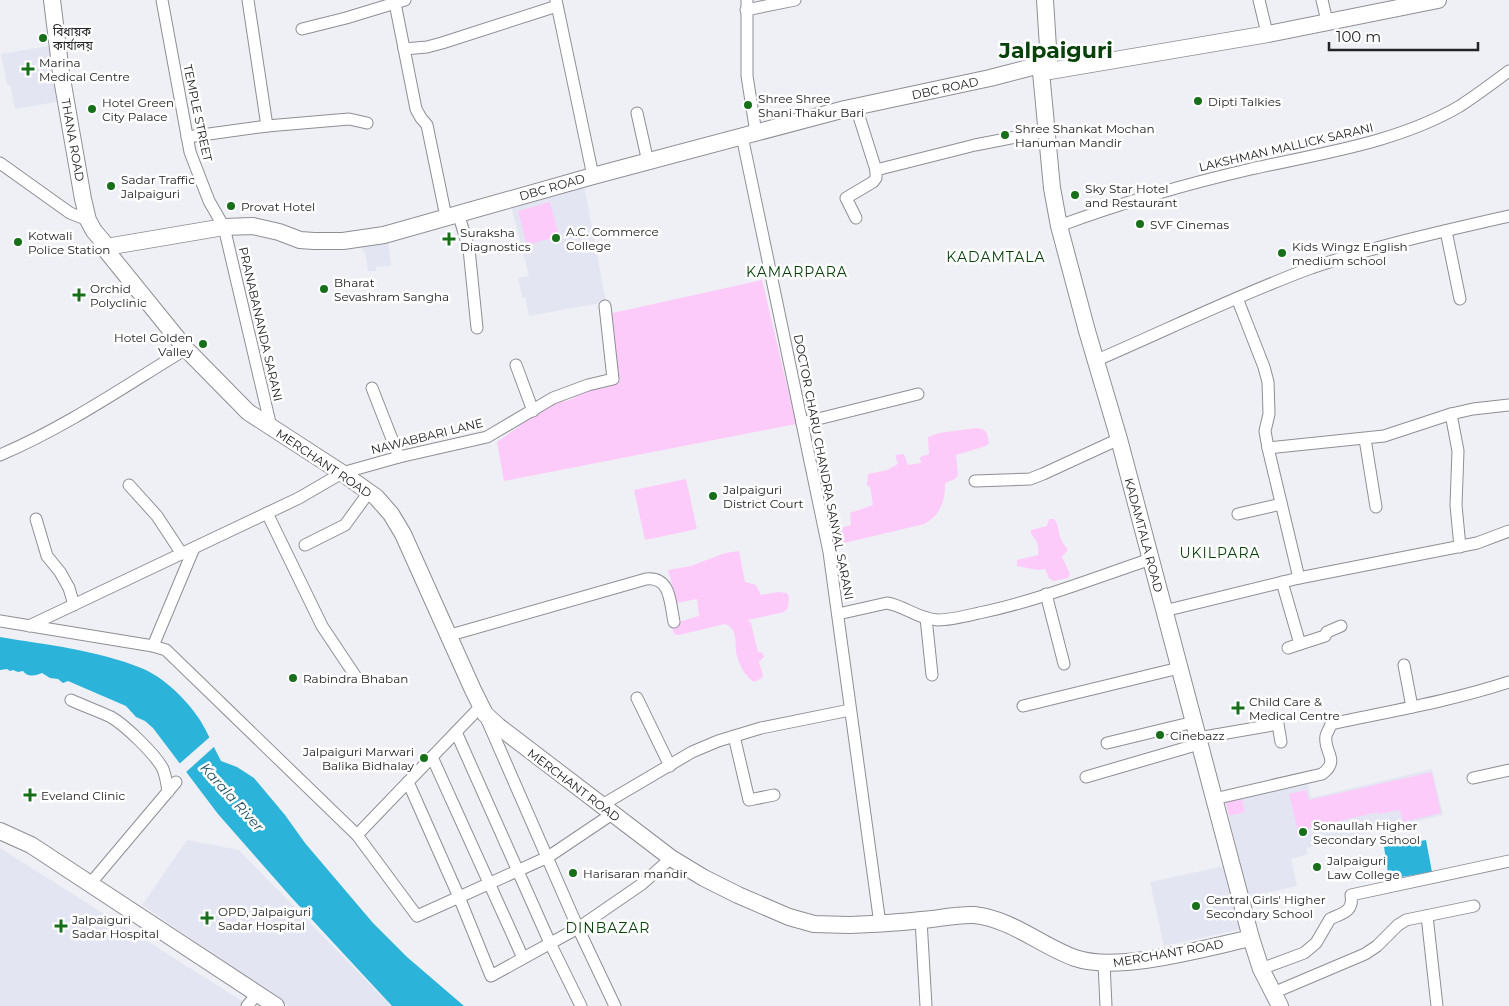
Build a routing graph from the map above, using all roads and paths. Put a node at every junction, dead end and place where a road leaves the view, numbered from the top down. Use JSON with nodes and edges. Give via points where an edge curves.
{"nodes":[{"id":1,"x":52,"y":0,"type":"edge"},
{"id":2,"x":162,"y":0,"type":"edge"},
{"id":3,"x":248,"y":0,"type":"edge"},
{"id":4,"x":795,"y":0,"type":"edge"},
{"id":5,"x":1045,"y":0,"type":"edge"},
{"id":6,"x":1259,"y":0,"type":"edge"},
{"id":7,"x":1322,"y":0,"type":"edge"},
{"id":8,"x":1414,"y":0,"type":"edge"},
{"id":9,"x":1438,"y":0,"type":"edge"},
{"id":10,"x":400,"y":2,"type":"edge"},
{"id":11,"x":557,"y":3,"type":"edge"},
{"id":12,"x":747,"y":5,"type":"edge"},
{"id":13,"x":1326,"y":20,"type":"junction"},
{"id":14,"x":302,"y":29,"type":"dead end"},
{"id":15,"x":1267,"y":32,"type":"junction"},
{"id":16,"x":404,"y":49,"type":"junction"},
{"id":17,"x":1045,"y":68,"type":"junction"},
{"id":18,"x":1509,"y":71,"type":"edge"},
{"id":19,"x":856,"y":107,"type":"junction"},
{"id":20,"x":637,"y":113,"type":"dead end"},
{"id":21,"x":367,"y":123,"type":"dead end"},
{"id":22,"x":267,"y":126,"type":"junction"},
{"id":23,"x":1047,"y":131,"type":"junction"},
{"id":24,"x":749,"y":135,"type":"junction"},
{"id":25,"x":187,"y":137,"type":"junction"},
{"id":26,"x":0,"y":162,"type":"edge"},
{"id":27,"x":648,"y":162,"type":"junction"},
{"id":28,"x":876,"y":170,"type":"junction"},
{"id":29,"x":593,"y":176,"type":"junction"},
{"id":30,"x":452,"y":215,"type":"junction"},
{"id":31,"x":856,"y":218,"type":"dead end"},
{"id":32,"x":88,"y":220,"type":"junction"},
{"id":33,"x":1508,"y":220,"type":"edge"},
{"id":34,"x":1059,"y":226,"type":"junction"},
{"id":35,"x":224,"y":227,"type":"junction"},
{"id":36,"x":1446,"y":231,"type":"junction"},
{"id":37,"x":132,"y":244,"type":"junction"},
{"id":38,"x":107,"y":246,"type":"junction"},
{"id":39,"x":121,"y":268,"type":"junction"},
{"id":40,"x":1238,"y":298,"type":"junction"},
{"id":41,"x":1460,"y":299,"type":"dead end"},
{"id":42,"x":605,"y":306,"type":"dead end"},
{"id":43,"x":477,"y":328,"type":"dead end"},
{"id":44,"x":186,"y":349,"type":"junction"},
{"id":45,"x":1095,"y":361,"type":"junction"},
{"id":46,"x":516,"y":365,"type":"dead end"},
{"id":47,"x":372,"y":388,"type":"dead end"},
{"id":48,"x":918,"y":394,"type":"dead end"},
{"id":49,"x":1509,"y":405,"type":"edge"},
{"id":50,"x":533,"y":411,"type":"junction"},
{"id":51,"x":1451,"y":414,"type":"junction"},
{"id":52,"x":802,"y":423,"type":"junction"},
{"id":53,"x":271,"y":427,"type":"junction"},
{"id":54,"x":1119,"y":439,"type":"junction"},
{"id":55,"x":1365,"y":439,"type":"junction"},
{"id":56,"x":1268,"y":448,"type":"junction"},
{"id":57,"x":0,"y":455,"type":"edge"},
{"id":58,"x":399,"y":458,"type":"junction"},
{"id":59,"x":342,"y":473,"type":"junction"},
{"id":60,"x":976,"y":482,"type":"dead end"},
{"id":61,"x":129,"y":485,"type":"dead end"},
{"id":62,"x":369,"y":492,"type":"junction"},
{"id":63,"x":1281,"y":504,"type":"junction"},
{"id":64,"x":1376,"y":508,"type":"dead end"},
{"id":65,"x":267,"y":513,"type":"junction"},
{"id":66,"x":1238,"y":514,"type":"dead end"},
{"id":67,"x":36,"y":519,"type":"dead end"},
{"id":68,"x":1509,"y":531,"type":"edge"},
{"id":69,"x":305,"y":545,"type":"dead end"},
{"id":70,"x":1460,"y":547,"type":"junction"},
{"id":71,"x":194,"y":548,"type":"junction"},
{"id":72,"x":182,"y":554,"type":"junction"},
{"id":73,"x":1150,"y":559,"type":"junction"},
{"id":74,"x":1299,"y":578,"type":"junction"},
{"id":75,"x":1282,"y":582,"type":"junction"},
{"id":76,"x":1046,"y":594,"type":"junction"},
{"id":77,"x":74,"y":605,"type":"junction"},
{"id":78,"x":1164,"y":611,"type":"junction"},
{"id":79,"x":838,"y":614,"type":"junction"},
{"id":80,"x":926,"y":618,"type":"junction"},
{"id":81,"x":0,"y":621,"type":"edge"},
{"id":82,"x":674,"y":622,"type":"dead end"},
{"id":83,"x":1341,"y":626,"type":"dead end"},
{"id":84,"x":28,"y":627,"type":"junction"},
{"id":85,"x":447,"y":636,"type":"junction"},
{"id":86,"x":1300,"y":644,"type":"junction"},
{"id":87,"x":154,"y":646,"type":"junction"},
{"id":88,"x":1288,"y":648,"type":"dead end"},
{"id":89,"x":1064,"y":664,"type":"dead end"},
{"id":90,"x":1404,"y":665,"type":"dead end"},
{"id":91,"x":1179,"y":668,"type":"junction"},
{"id":92,"x":932,"y":675,"type":"dead end"},
{"id":93,"x":356,"y":677,"type":"dead end"},
{"id":94,"x":1509,"y":682,"type":"edge"},
{"id":95,"x":637,"y":698,"type":"dead end"},
{"id":96,"x":71,"y":700,"type":"dead end"},
{"id":97,"x":1023,"y":706,"type":"dead end"},
{"id":98,"x":1412,"y":707,"type":"junction"},
{"id":99,"x":483,"y":710,"type":"junction"},
{"id":100,"x":850,"y":710,"type":"junction"},
{"id":101,"x":456,"y":732,"type":"junction"},
{"id":102,"x":1197,"y":735,"type":"junction"},
{"id":103,"x":734,"y":736,"type":"junction"},
{"id":104,"x":1281,"y":742,"type":"dead end"},
{"id":105,"x":1107,"y":743,"type":"dead end"},
{"id":106,"x":432,"y":757,"type":"junction"},
{"id":107,"x":670,"y":766,"type":"junction"},
{"id":108,"x":1509,"y":770,"type":"edge"},
{"id":109,"x":1086,"y":777,"type":"dead end"},
{"id":110,"x":1473,"y":778,"type":"dead end"},
{"id":111,"x":176,"y":782,"type":"dead end"},
{"id":112,"x":408,"y":782,"type":"junction"},
{"id":113,"x":168,"y":792,"type":"junction"},
{"id":114,"x":774,"y":795,"type":"dead end"},
{"id":115,"x":1214,"y":799,"type":"junction"},
{"id":116,"x":607,"y":809,"type":"junction"},
{"id":117,"x":3,"y":832,"type":"edge"},
{"id":118,"x":357,"y":835,"type":"junction"},
{"id":119,"x":548,"y":857,"type":"junction"},
{"id":120,"x":671,"y":858,"type":"junction"},
{"id":121,"x":1509,"y":861,"type":"edge"},
{"id":122,"x":518,"y":870,"type":"junction"},
{"id":123,"x":489,"y":883,"type":"junction"},
{"id":124,"x":90,"y":884,"type":"junction"},
{"id":125,"x":459,"y":897,"type":"junction"},
{"id":126,"x":1474,"y":906,"type":"dead end"},
{"id":127,"x":1427,"y":916,"type":"junction"},
{"id":128,"x":921,"y":920,"type":"junction"},
{"id":129,"x":880,"y":924,"type":"junction"},
{"id":130,"x":578,"y":928,"type":"junction"},
{"id":131,"x":1251,"y":938,"type":"junction"},
{"id":132,"x":1232,"y":942,"type":"junction"},
{"id":133,"x":550,"y":943,"type":"junction"},
{"id":134,"x":523,"y":958,"type":"junction"},
{"id":135,"x":1104,"y":963,"type":"junction"},
{"id":136,"x":1259,"y":964,"type":"junction"},
{"id":137,"x":1277,"y":1000,"type":"edge"},
{"id":138,"x":254,"y":1004,"type":"edge"},
{"id":139,"x":276,"y":1006,"type":"edge"},
{"id":140,"x":581,"y":1006,"type":"edge"},
{"id":141,"x":615,"y":1006,"type":"edge"},
{"id":142,"x":926,"y":1006,"type":"edge"},
{"id":143,"x":1106,"y":1006,"type":"edge"},
{"id":144,"x":1437,"y":1006,"type":"edge"}],
"edges":[{"from":1,"to":32,"type":"street","name":"THANA ROAD","via":[[76,165]]},
{"from":2,"to":25,"type":"street","name":"TEMPLE STREET"},
{"from":3,"to":22,"type":"street"},
{"from":4,"to":12,"type":"street"},
{"from":5,"to":17,"type":"street","name":"KADAMTALA ROAD"},
{"from":6,"to":15,"type":"street"},
{"from":7,"to":13,"type":"street"},
{"from":8,"to":13,"type":"street"},
{"from":9,"to":13,"type":"street"},
{"from":10,"to":14,"type":"street"},
{"from":10,"to":16,"type":"street"},
{"from":11,"to":16,"type":"street","via":[[427,47]]},
{"from":11,"to":29,"type":"street"},
{"from":12,"to":24,"type":"street","name":"DOCTOR CHARU CHANDRA SANYAL SARANI"},
{"from":13,"to":15,"type":"street","name":"DBC ROAD"},
{"from":15,"to":17,"type":"street","name":"DBC ROAD","via":[[1132,49]]},
{"from":16,"to":30,"type":"street","via":[[416,108],[427,125]]},
{"from":17,"to":19,"type":"street","name":"DBC ROAD"},
{"from":17,"to":23,"type":"street","name":"KADAMTALA ROAD"},
{"from":18,"to":34,"type":"street","name":"LAKSHMAN MALLICK SARANI","via":[[1459,106],[1385,138],[1189,185]]},
{"from":19,"to":24,"type":"street","name":"DBC ROAD"},
{"from":19,"to":28,"type":"street"},
{"from":20,"to":27,"type":"street"},
{"from":21,"to":22,"type":"street","via":[[349,119]]},
{"from":22,"to":25,"type":"street"},
{"from":23,"to":28,"type":"street"},
{"from":23,"to":34,"type":"street","name":"KADAMTALA ROAD"},
{"from":24,"to":27,"type":"street","name":"DBC ROAD"},
{"from":24,"to":52,"type":"street","name":"DOCTOR CHARU CHANDRA SANYAL SARANI"},
{"from":25,"to":35,"type":"street","name":"TEMPLE STREET","via":[[202,184]]},
{"from":26,"to":32,"type":"street","via":[[70,213]]},
{"from":27,"to":29,"type":"street","name":"DBC ROAD"},
{"from":28,"to":31,"type":"street","via":[[873,182],[846,198]]},
{"from":29,"to":30,"type":"street","name":"DBC ROAD"},
{"from":30,"to":35,"type":"street","name":"DBC ROAD","via":[[384,235],[328,242],[300,240],[253,226]]},
{"from":30,"to":43,"type":"street","via":[[469,249]]},
{"from":32,"to":38,"type":"street","name":"THANA ROAD"},
{"from":33,"to":36,"type":"street"},
{"from":34,"to":45,"type":"street","name":"KADAMTALA ROAD"},
{"from":35,"to":37,"type":"street","name":"DBC ROAD"},
{"from":35,"to":53,"type":"street","name":"PRANABANANDA SARANI"},
{"from":36,"to":40,"type":"street","via":[[1311,268]]},
{"from":36,"to":41,"type":"street"},
{"from":37,"to":38,"type":"street","name":"DBC ROAD"},
{"from":37,"to":39,"type":"street","via":[[122,255]]},
{"from":38,"to":39,"type":"street","name":"MERCHANT ROAD"},
{"from":39,"to":44,"type":"street","name":"MERCHANT ROAD"},
{"from":40,"to":45,"type":"street"},
{"from":40,"to":56,"type":"street","via":[[1268,382],[1265,431]]},
{"from":42,"to":50,"type":"street","name":"NAWABBARI LANE","via":[[613,379],[553,398]]},
{"from":44,"to":53,"type":"street","name":"MERCHANT ROAD","via":[[248,412]]},
{"from":44,"to":57,"type":"street","via":[[72,418]]},
{"from":45,"to":54,"type":"street","name":"KADAMTALA ROAD"},
{"from":46,"to":50,"type":"street"},
{"from":47,"to":58,"type":"street"},
{"from":48,"to":52,"type":"street"},
{"from":49,"to":51,"type":"street"},
{"from":50,"to":58,"type":"street","name":"NAWABBARI LANE","via":[[486,437]]},
{"from":51,"to":55,"type":"street"},
{"from":51,"to":70,"type":"street","via":[[1458,451],[1456,505]]},
{"from":52,"to":79,"type":"street","name":"DOCTOR CHARU CHANDRA SANYAL SARANI","via":[[829,552]]},
{"from":53,"to":59,"type":"street","name":"MERCHANT ROAD"},
{"from":54,"to":60,"type":"street","via":[[1036,477]]},
{"from":54,"to":73,"type":"street","name":"KADAMTALA ROAD"},
{"from":55,"to":56,"type":"street"},
{"from":55,"to":64,"type":"street"},
{"from":56,"to":63,"type":"street"},
{"from":58,"to":59,"type":"street","name":"NAWABBARI LANE"},
{"from":59,"to":62,"type":"street","name":"MERCHANT ROAD"},
{"from":59,"to":65,"type":"street","name":"NAWABBARI LANE"},
{"from":61,"to":72,"type":"street","via":[[157,516]]},
{"from":62,"to":69,"type":"street","via":[[344,525]]},
{"from":62,"to":85,"type":"street","name":"MERCHANT ROAD","via":[[391,514],[403,534]]},
{"from":63,"to":66,"type":"street"},
{"from":63,"to":74,"type":"street"},
{"from":65,"to":71,"type":"street","name":"NAWABBARI LANE"},
{"from":65,"to":93,"type":"street","via":[[322,626]]},
{"from":67,"to":77,"type":"street","via":[[47,556],[69,588]]},
{"from":68,"to":70,"type":"street"},
{"from":70,"to":74,"type":"street"},
{"from":71,"to":72,"type":"street","name":"NAWABBARI LANE"},
{"from":71,"to":87,"type":"street"},
{"from":72,"to":77,"type":"street","name":"NAWABBARI LANE"},
{"from":73,"to":76,"type":"street"},
{"from":73,"to":78,"type":"street","name":"KADAMTALA ROAD"},
{"from":74,"to":75,"type":"street"},
{"from":75,"to":78,"type":"street"},
{"from":75,"to":86,"type":"street"},
{"from":76,"to":80,"type":"street","via":[[956,618]]},
{"from":76,"to":89,"type":"street"},
{"from":77,"to":84,"type":"street","name":"NAWABBARI LANE"},
{"from":78,"to":91,"type":"street","name":"KADAMTALA ROAD"},
{"from":79,"to":80,"type":"street","via":[[888,603]]},
{"from":79,"to":100,"type":"street","name":"DOCTOR CHARU CHANDRA SANYAL SARANI"},
{"from":80,"to":92,"type":"street"},
{"from":81,"to":84,"type":"street"},
{"from":82,"to":85,"type":"street","via":[[667,591],[661,581],[654,578]]},
{"from":83,"to":86,"type":"street","via":[[1327,632],[1326,636]]},
{"from":84,"to":87,"type":"street"},
{"from":85,"to":99,"type":"street","name":"MERCHANT ROAD"},
{"from":86,"to":88,"type":"street"},
{"from":87,"to":118,"type":"street","via":[[166,650],[209,684]]},
{"from":90,"to":98,"type":"street"},
{"from":91,"to":97,"type":"street"},
{"from":91,"to":102,"type":"street","name":"KADAMTALA ROAD"},
{"from":94,"to":98,"type":"street","via":[[1473,694]]},
{"from":95,"to":107,"type":"street"},
{"from":96,"to":113,"type":"street","via":[[112,717],[127,729],[163,769]]},
{"from":98,"to":115,"type":"street","via":[[1331,724],[1326,737],[1331,763],[1322,774]]},
{"from":99,"to":101,"type":"street"},
{"from":99,"to":116,"type":"street","name":"MERCHANT ROAD","via":[[510,736]]},
{"from":99,"to":119,"type":"street"},
{"from":100,"to":103,"type":"street"},
{"from":100,"to":129,"type":"street","name":"DOCTOR CHARU CHANDRA SANYAL SARANI"},
{"from":101,"to":106,"type":"street"},
{"from":101,"to":122,"type":"street"},
{"from":102,"to":104,"type":"street","via":[[1278,724]]},
{"from":102,"to":105,"type":"street"},
{"from":102,"to":109,"type":"street"},
{"from":102,"to":115,"type":"street","name":"KADAMTALA ROAD"},
{"from":103,"to":107,"type":"street","via":[[700,748]]},
{"from":103,"to":114,"type":"street","via":[[749,800]]},
{"from":106,"to":112,"type":"street"},
{"from":106,"to":123,"type":"street"},
{"from":107,"to":116,"type":"street"},
{"from":108,"to":110,"type":"street"},
{"from":111,"to":113,"type":"street"},
{"from":112,"to":118,"type":"street"},
{"from":112,"to":125,"type":"street"},
{"from":113,"to":124,"type":"street"},
{"from":115,"to":131,"type":"street","name":"KADAMTALA ROAD"},
{"from":116,"to":119,"type":"street"},
{"from":116,"to":120,"type":"street","name":"MERCHANT ROAD"},
{"from":117,"to":124,"type":"street","via":[[31,845]]},
{"from":117,"to":138,"type":"street","via":[[26,852]]},
{"from":118,"to":125,"type":"street","via":[[417,916]]},
{"from":119,"to":122,"type":"street"},
{"from":119,"to":130,"type":"street"},
{"from":120,"to":129,"type":"street","name":"MERCHANT ROAD","via":[[738,896],[789,917],[828,925]]},
{"from":120,"to":130,"type":"street","via":[[642,884]]},
{"from":121,"to":136,"type":"street","via":[[1351,895],[1350,907],[1326,922],[1322,936],[1310,949]]},
{"from":122,"to":123,"type":"street"},
{"from":122,"to":133,"type":"street"},
{"from":123,"to":125,"type":"street"},
{"from":123,"to":134,"type":"street"},
{"from":124,"to":139,"type":"street"},
{"from":125,"to":134,"type":"street","via":[[491,976]]},
{"from":126,"to":127,"type":"street"},
{"from":127,"to":137,"type":"street","via":[[1406,920],[1366,954]]},
{"from":127,"to":144,"type":"street"},
{"from":128,"to":129,"type":"street","name":"MERCHANT ROAD"},
{"from":128,"to":135,"type":"street","name":"MERCHANT ROAD","via":[[976,915],[1024,932],[1073,958]]},
{"from":128,"to":142,"type":"street"},
{"from":130,"to":133,"type":"street"},
{"from":130,"to":141,"type":"street"},
{"from":131,"to":132,"type":"street","name":"MERCHANT ROAD"},
{"from":131,"to":136,"type":"street","name":"KADAMTALA ROAD"},
{"from":132,"to":135,"type":"street","name":"MERCHANT ROAD","via":[[1146,959]]},
{"from":132,"to":136,"type":"street","via":[[1246,946]]},
{"from":133,"to":134,"type":"street"},
{"from":133,"to":140,"type":"street"},
{"from":135,"to":143,"type":"street"},
{"from":136,"to":137,"type":"street","name":"KADAMTALA ROAD"}]}
